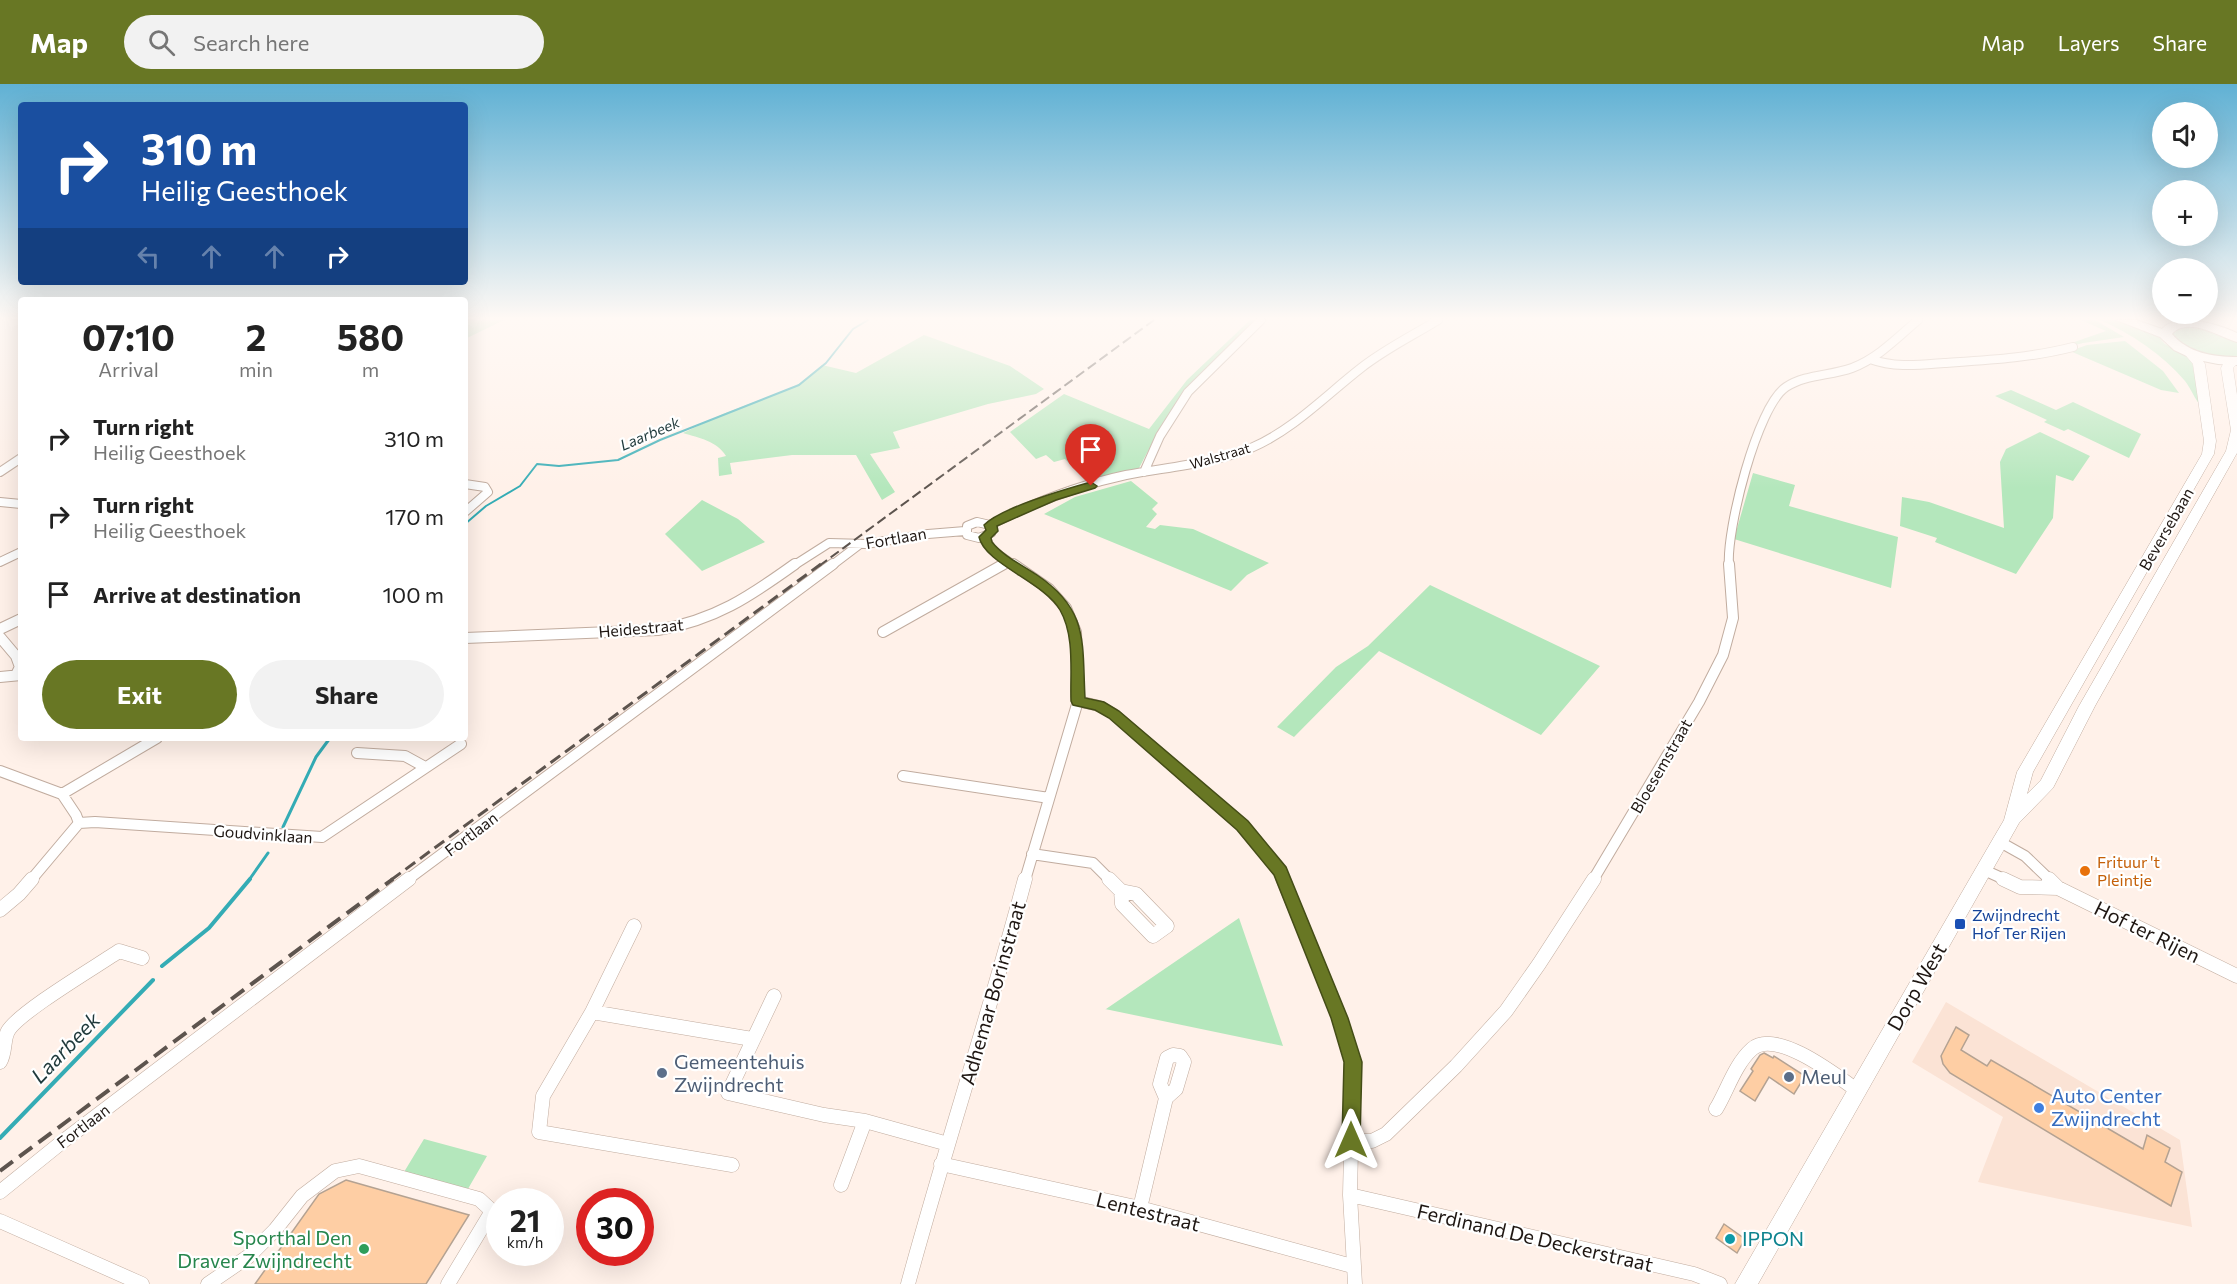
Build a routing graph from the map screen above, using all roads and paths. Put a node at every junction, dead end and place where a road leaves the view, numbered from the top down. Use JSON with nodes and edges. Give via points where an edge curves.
{"nodes":[{"id":1,"x":1205,"y":376,"type":"edge"},
{"id":2,"x":1351,"y":376,"type":"edge"},
{"id":3,"x":1813,"y":376,"type":"edge"},
{"id":4,"x":2201,"y":376,"type":"edge"},
{"id":5,"x":2228,"y":376,"type":"edge"},
{"id":6,"x":18,"y":460,"type":"edge"},
{"id":7,"x":0,"y":472,"type":"edge"},
{"id":8,"x":1144,"y":472,"type":"junction"},
{"id":9,"x":468,"y":484,"type":"edge"},
{"id":10,"x":18,"y":496,"type":"edge"},
{"id":11,"x":4,"y":502,"type":"edge"},
{"id":12,"x":468,"y":509,"type":"edge"},
{"id":13,"x":990,"y":525,"type":"junction"},
{"id":14,"x":965,"y":531,"type":"junction"},
{"id":15,"x":985,"y":537,"type":"junction"},
{"id":16,"x":860,"y":544,"type":"junction"},
{"id":17,"x":18,"y":553,"type":"edge"},
{"id":18,"x":0,"y":562,"type":"edge"},
{"id":19,"x":1008,"y":562,"type":"junction"},
{"id":20,"x":18,"y":620,"type":"edge"},
{"id":21,"x":0,"y":629,"type":"edge"},
{"id":22,"x":883,"y":632,"type":"dead end"},
{"id":23,"x":0,"y":637,"type":"edge"},
{"id":24,"x":468,"y":638,"type":"edge"},
{"id":25,"x":18,"y":662,"type":"edge"},
{"id":26,"x":18,"y":675,"type":"edge"},
{"id":27,"x":0,"y":677,"type":"edge"},
{"id":28,"x":2068,"y":697,"type":"joint"},
{"id":29,"x":1078,"y":701,"type":"junction"},
{"id":30,"x":2087,"y":706,"type":"joint"},
{"id":31,"x":152,"y":741,"type":"edge"},
{"id":32,"x":461,"y":744,"type":"dead end"},
{"id":33,"x":357,"y":753,"type":"dead end"},
{"id":34,"x":425,"y":767,"type":"junction"},
{"id":35,"x":0,"y":771,"type":"edge"},
{"id":36,"x":903,"y":776,"type":"dead end"},
{"id":37,"x":62,"y":794,"type":"junction"},
{"id":38,"x":1049,"y":798,"type":"junction"},
{"id":39,"x":2012,"y":820,"type":"junction"},
{"id":40,"x":79,"y":823,"type":"junction"},
{"id":41,"x":2000,"y":842,"type":"junction"},
{"id":42,"x":1032,"y":854,"type":"junction"},
{"id":43,"x":1984,"y":870,"type":"junction"},
{"id":44,"x":2058,"y":888,"type":"junction"},
{"id":45,"x":1121,"y":891,"type":"dead end"},
{"id":46,"x":0,"y":910,"type":"edge"},
{"id":47,"x":634,"y":926,"type":"dead end"},
{"id":48,"x":142,"y":958,"type":"dead end"},
{"id":49,"x":2237,"y":976,"type":"edge"},
{"id":50,"x":774,"y":996,"type":"dead end"},
{"id":51,"x":592,"y":1012,"type":"junction"},
{"id":52,"x":752,"y":1039,"type":"junction"},
{"id":53,"x":0,"y":1062,"type":"edge"},
{"id":54,"x":1858,"y":1091,"type":"junction"},
{"id":55,"x":1167,"y":1098,"type":"dead end"},
{"id":56,"x":1716,"y":1109,"type":"dead end"},
{"id":57,"x":865,"y":1121,"type":"junction"},
{"id":58,"x":1351,"y":1140,"type":"junction"},
{"id":59,"x":948,"y":1144,"type":"junction"},
{"id":60,"x":941,"y":1164,"type":"junction"},
{"id":61,"x":732,"y":1165,"type":"dead end"},
{"id":62,"x":841,"y":1185,"type":"dead end"},
{"id":63,"x":0,"y":1192,"type":"edge"},
{"id":64,"x":1350,"y":1195,"type":"junction"},
{"id":65,"x":1140,"y":1208,"type":"junction"},
{"id":66,"x":0,"y":1221,"type":"edge"},
{"id":67,"x":1352,"y":1266,"type":"junction"},
{"id":68,"x":1749,"y":1279,"type":"edge"},
{"id":69,"x":142,"y":1284,"type":"edge"},
{"id":70,"x":208,"y":1284,"type":"edge"},
{"id":71,"x":448,"y":1284,"type":"edge"},
{"id":72,"x":908,"y":1284,"type":"edge"},
{"id":73,"x":1354,"y":1284,"type":"edge"},
{"id":74,"x":1720,"y":1284,"type":"edge"}],
"edges":[{"from":1,"to":8,"type":"street","via":[[1188,393],[1160,436]]},
{"from":2,"to":8,"type":"street","name":"Walstraat","via":[[1270,438],[1252,447],[1169,470]]},
{"from":3,"to":58,"type":"street","name":"Bloesemstraat","via":[[1775,396],[1753,451],[1728,544],[1732,626],[1729,639],[1713,677],[1619,839],[1520,993],[1460,1062],[1386,1134],[1372,1141]]},
{"from":4,"to":28,"type":"main road","name":"Beversebaan","via":[[2210,441],[2208,454]]},
{"from":5,"to":30,"type":"main road","name":"Beversebaan","via":[[2237,429],[2232,451]]},
{"from":6,"to":7,"type":"street"},
{"from":8,"to":13,"type":"street","name":"Walstraat","via":[[1052,498]]},
{"from":9,"to":12,"type":"street","via":[[485,487],[488,492]]},
{"from":10,"to":11,"type":"street"},
{"from":13,"to":14,"type":"street","name":"Walstraat","via":[[973,523]]},
{"from":13,"to":15,"type":"street","via":[[992,531]]},
{"from":14,"to":15,"type":"street","via":[[974,538]]},
{"from":14,"to":16,"type":"street","name":"Fortlaan","via":[[943,530]]},
{"from":15,"to":19,"type":"street","name":"Adhemar Borinstraat","via":[[992,550]]},
{"from":16,"to":24,"type":"street","name":"Heidestraat","via":[[830,542],[739,601],[689,624],[658,630]]},
{"from":16,"to":63,"type":"street","name":"Fortlaan","via":[[323,943]]},
{"from":17,"to":18,"type":"street"},
{"from":19,"to":22,"type":"street"},
{"from":19,"to":29,"type":"street","name":"Adhemar Borinstraat","via":[[1049,590],[1072,619],[1076,632]]},
{"from":20,"to":21,"type":"street"},
{"from":23,"to":25,"type":"street"},
{"from":26,"to":27,"type":"street"},
{"from":28,"to":39,"type":"main road","name":"Dorp West","via":[[2025,772]]},
{"from":29,"to":38,"type":"street","name":"Adhemar Borinstraat"},
{"from":29,"to":58,"type":"street","via":[[1114,714],[1243,825],[1280,871],[1340,1018],[1353,1062]]},
{"from":30,"to":39,"type":"main road","name":"Dorp West","via":[[2048,784]]},
{"from":31,"to":37,"type":"street"},
{"from":32,"to":34,"type":"street","name":"Goudvinklaan"},
{"from":33,"to":34,"type":"street","via":[[405,756]]},
{"from":34,"to":40,"type":"street","name":"Goudvinklaan","via":[[328,835],[317,838]]},
{"from":35,"to":37,"type":"street"},
{"from":36,"to":38,"type":"street"},
{"from":37,"to":40,"type":"street"},
{"from":38,"to":42,"type":"street","name":"Adhemar Borinstraat"},
{"from":39,"to":41,"type":"main road","name":"Dorp West"},
{"from":40,"to":46,"type":"street","via":[[19,894]]},
{"from":41,"to":43,"type":"main road","name":"Dorp West"},
{"from":41,"to":44,"type":"street","name":"Hof ter Rijen","via":[[2025,856]]},
{"from":42,"to":45,"type":"street","via":[[1093,863]]},
{"from":42,"to":59,"type":"street","name":"Adhemar Borinstraat"},
{"from":43,"to":44,"type":"street","name":"Hof ter Rijen","via":[[2020,887]]},
{"from":43,"to":54,"type":"main road","name":"Dorp West"},
{"from":44,"to":49,"type":"street","name":"Hof ter Rijen"},
{"from":47,"to":51,"type":"street"},
{"from":48,"to":53,"type":"street","via":[[119,951],[22,1016],[6,1036],[5,1055]]},
{"from":50,"to":52,"type":"street"},
{"from":51,"to":52,"type":"street"},
{"from":51,"to":61,"type":"street","via":[[543,1096],[539,1132]]},
{"from":52,"to":57,"type":"street","via":[[728,1093]]},
{"from":54,"to":56,"type":"street","via":[[1799,1053],[1767,1042],[1752,1048]]},
{"from":54,"to":68,"type":"main road","name":"Dorp West"},
{"from":55,"to":65,"type":"street"},
{"from":57,"to":59,"type":"street"},
{"from":57,"to":62,"type":"street"},
{"from":58,"to":64,"type":"street"},
{"from":59,"to":60,"type":"street","name":"Adhemar Borinstraat"},
{"from":60,"to":65,"type":"street","name":"Lentestraat"},
{"from":60,"to":72,"type":"street","name":"Adhemar Borinstraat"},
{"from":64,"to":67,"type":"street"},
{"from":64,"to":74,"type":"street","name":"Ferdinand De Deckerstraat","via":[[1694,1274]]},
{"from":65,"to":67,"type":"street","name":"Lentestraat"},
{"from":66,"to":69,"type":"street"},
{"from":67,"to":73,"type":"street"},
{"from":70,"to":71,"type":"street","via":[[249,1256],[302,1196],[335,1171],[359,1166],[478,1199],[492,1211]]}]}
